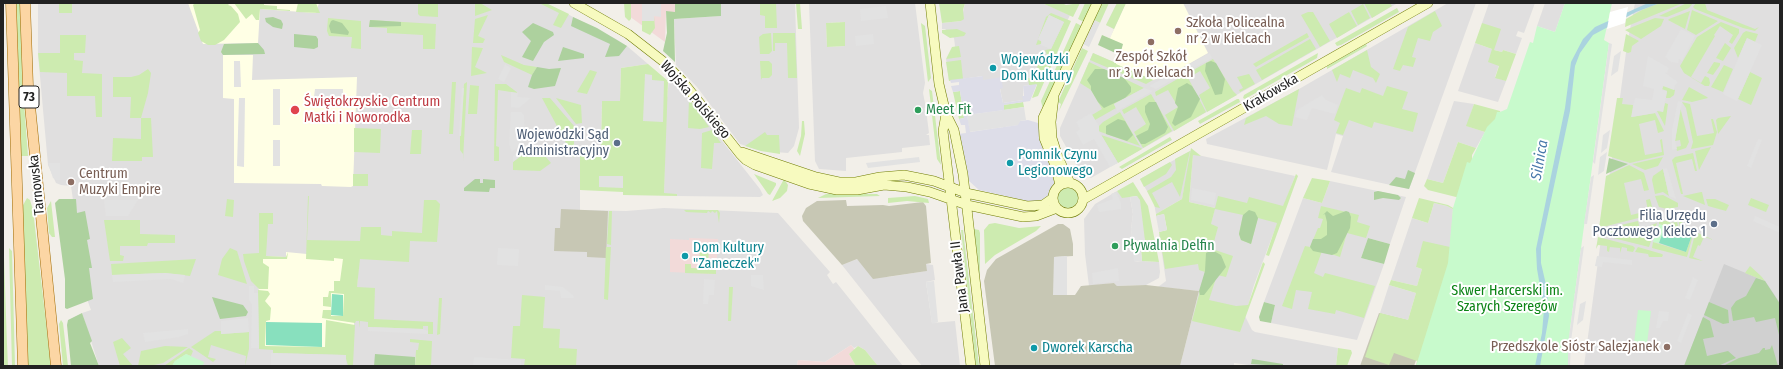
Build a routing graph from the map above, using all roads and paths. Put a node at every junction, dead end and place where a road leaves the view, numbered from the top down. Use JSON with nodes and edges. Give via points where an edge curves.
{"nodes":[{"id":1,"x":11,"y":3,"type":"edge"},
{"id":2,"x":25,"y":3,"type":"edge"},
{"id":3,"x":574,"y":3,"type":"edge"},
{"id":4,"x":930,"y":3,"type":"edge"},
{"id":5,"x":1097,"y":3,"type":"edge"},
{"id":6,"x":1428,"y":3,"type":"edge"},
{"id":7,"x":1054,"y":97,"type":"junction"},
{"id":8,"x":946,"y":114,"type":"junction"},
{"id":9,"x":799,"y":176,"type":"junction"},
{"id":10,"x":1114,"y":181,"type":"junction"},
{"id":11,"x":1070,"y":183,"type":"junction"},
{"id":12,"x":1060,"y":185,"type":"junction"},
{"id":13,"x":950,"y":187,"type":"junction"},
{"id":14,"x":1081,"y":189,"type":"junction"},
{"id":15,"x":966,"y":193,"type":"junction"},
{"id":16,"x":1053,"y":198,"type":"junction"},
{"id":17,"x":1084,"y":199,"type":"junction"},
{"id":18,"x":951,"y":200,"type":"junction"},
{"id":19,"x":967,"y":205,"type":"junction"},
{"id":20,"x":1057,"y":208,"type":"junction"},
{"id":21,"x":23,"y":366,"type":"edge"},
{"id":22,"x":56,"y":366,"type":"edge"},
{"id":23,"x":971,"y":366,"type":"edge"},
{"id":24,"x":985,"y":366,"type":"edge"}],
"edges":[{"from":1,"to":21,"type":"main road","name":"Tarnowska","number":"73"},
{"from":2,"to":22,"type":"main road","name":"Tarnowska","number":"73","via":[[28,94]]},
{"from":3,"to":9,"type":"street","name":"Wojska Polskiego","via":[[628,34],[664,62],[750,163]]},
{"from":4,"to":8,"type":"street","via":[[939,84]]},
{"from":5,"to":7,"type":"street"},
{"from":6,"to":10,"type":"street","name":"Krakowska"},
{"from":7,"to":11,"type":"street","via":[[1052,138]]},
{"from":7,"to":12,"type":"street","via":[[1045,112],[1043,126],[1046,144]]},
{"from":8,"to":13,"type":"street","name":"Jana Pawła II","via":[[943,131]]},
{"from":8,"to":15,"type":"street","name":"Jana Pawła II","via":[[954,130]]},
{"from":9,"to":13,"type":"street","via":[[845,183],[887,176],[911,176]]},
{"from":9,"to":18,"type":"street","via":[[829,189],[846,191],[884,185],[902,186],[924,190]]},
{"from":10,"to":14,"type":"street","name":"Krakowska"},
{"from":10,"to":17,"type":"street","name":"Krakowska"},
{"from":11,"to":12,"type":"street"},
{"from":11,"to":14,"type":"street"},
{"from":12,"to":16,"type":"street"},
{"from":13,"to":15,"type":"street"},
{"from":13,"to":18,"type":"street","name":"Jana Pawła II"},
{"from":14,"to":17,"type":"street"},
{"from":15,"to":16,"type":"street","via":[[1035,206],[1043,205]]},
{"from":15,"to":19,"type":"street","name":"Jana Pawła II"},
{"from":16,"to":20,"type":"street"},
{"from":17,"to":20,"type":"street","via":[[1081,207],[1073,213],[1064,213]]},
{"from":18,"to":19,"type":"street"},
{"from":18,"to":23,"type":"street","name":"Jana Pawła II"},
{"from":19,"to":20,"type":"street","via":[[1023,217],[1036,216]]},
{"from":19,"to":24,"type":"street","name":"Jana Pawła II"}]}
